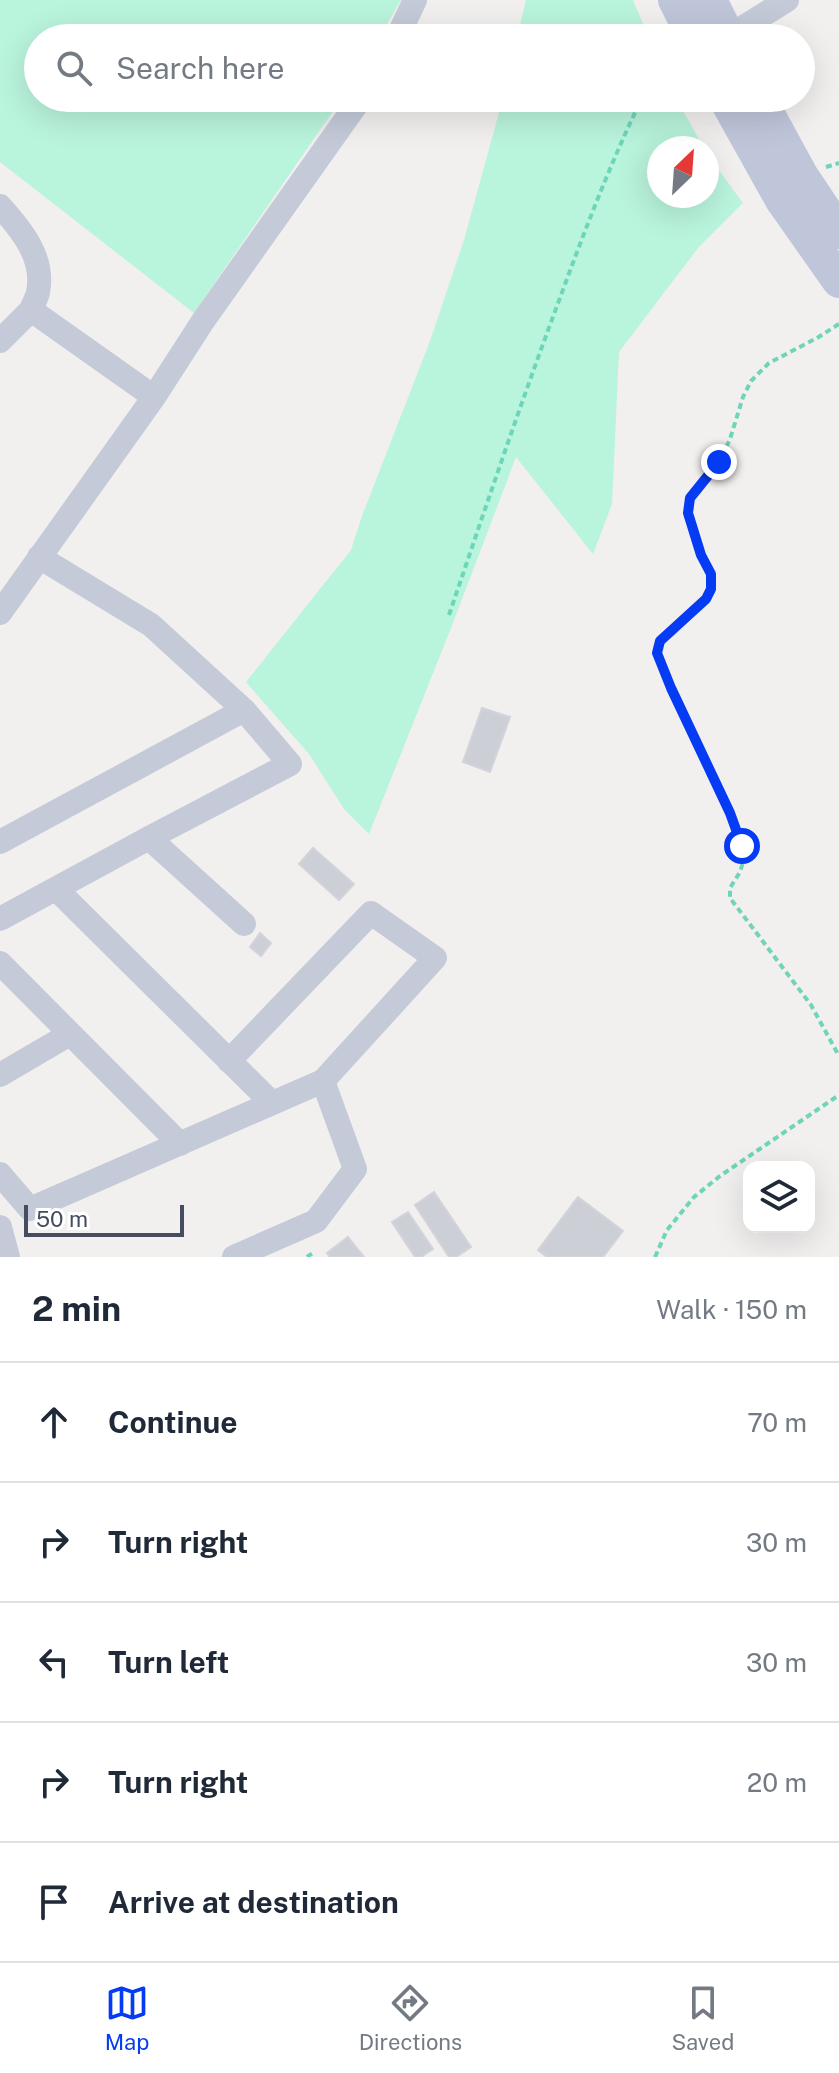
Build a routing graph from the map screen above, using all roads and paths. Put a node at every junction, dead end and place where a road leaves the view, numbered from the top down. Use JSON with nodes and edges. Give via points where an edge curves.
{"nodes":[{"id":1,"x":415,"y":0,"type":"edge"},
{"id":2,"x":675,"y":0,"type":"edge"},
{"id":3,"x":710,"y":0,"type":"edge"},
{"id":4,"x":787,"y":0,"type":"edge"},
{"id":5,"x":404,"y":24,"type":"edge"},
{"id":6,"x":687,"y":24,"type":"edge"},
{"id":7,"x":721,"y":24,"type":"edge"},
{"id":8,"x":750,"y":24,"type":"edge"},
{"id":9,"x":351,"y":112,"type":"edge"},
{"id":10,"x":635,"y":112,"type":"edge"},
{"id":11,"x":733,"y":112,"type":"edge"},
{"id":12,"x":767,"y":112,"type":"edge"},
{"id":13,"x":0,"y":206,"type":"edge"},
{"id":14,"x":839,"y":232,"type":"edge"},
{"id":15,"x":839,"y":281,"type":"edge"},
{"id":16,"x":31,"y":310,"type":"junction"},
{"id":17,"x":839,"y":324,"type":"edge"},
{"id":18,"x":0,"y":341,"type":"edge"},
{"id":19,"x":154,"y":397,"type":"junction"},
{"id":20,"x":39,"y":557,"type":"junction"},
{"id":21,"x":0,"y":613,"type":"edge"},
{"id":22,"x":449,"y":615,"type":"dead end"},
{"id":23,"x":244,"y":710,"type":"junction"},
{"id":24,"x":149,"y":838,"type":"junction"},
{"id":25,"x":0,"y":842,"type":"edge"},
{"id":26,"x":56,"y":889,"type":"junction"},
{"id":27,"x":0,"y":919,"type":"edge"},
{"id":28,"x":244,"y":924,"type":"dead end"},
{"id":29,"x":0,"y":963,"type":"edge"},
{"id":30,"x":70,"y":1034,"type":"junction"},
{"id":31,"x":839,"y":1056,"type":"edge"},
{"id":32,"x":229,"y":1061,"type":"junction"},
{"id":33,"x":0,"y":1075,"type":"edge"},
{"id":34,"x":323,"y":1081,"type":"junction"},
{"id":35,"x":839,"y":1095,"type":"edge"},
{"id":36,"x":272,"y":1103,"type":"junction"},
{"id":37,"x":180,"y":1144,"type":"junction"},
{"id":38,"x":0,"y":1174,"type":"edge"},
{"id":39,"x":0,"y":1227,"type":"edge"},
{"id":40,"x":314,"y":1252,"type":"dead end"},
{"id":41,"x":8,"y":1257,"type":"edge"},
{"id":42,"x":234,"y":1257,"type":"edge"},
{"id":43,"x":307,"y":1257,"type":"edge"},
{"id":44,"x":655,"y":1257,"type":"edge"}],
"edges":[{"from":1,"to":5,"type":"street"},
{"from":2,"to":6,"type":"main road"},
{"from":3,"to":7,"type":"main road"},
{"from":4,"to":8,"type":"street"},
{"from":9,"to":19,"type":"street"},
{"from":10,"to":22,"type":"path","via":[[582,238]]},
{"from":11,"to":15,"type":"main road","via":[[782,200]]},
{"from":12,"to":14,"type":"main road"},
{"from":13,"to":16,"type":"street","via":[[35,253],[38,292]]},
{"from":16,"to":18,"type":"street"},
{"from":16,"to":19,"type":"street"},
{"from":17,"to":31,"type":"path","via":[[769,363],[751,381],[719,462],[690,498],[688,513],[711,574],[711,589],[660,641],[657,653],[742,846],[744,859],[730,898],[811,1005]]},
{"from":19,"to":20,"type":"street"},
{"from":20,"to":21,"type":"street"},
{"from":20,"to":23,"type":"street","via":[[151,625]]},
{"from":23,"to":24,"type":"street","via":[[290,764]]},
{"from":23,"to":25,"type":"street"},
{"from":24,"to":26,"type":"street"},
{"from":24,"to":28,"type":"street"},
{"from":26,"to":27,"type":"street"},
{"from":26,"to":32,"type":"street"},
{"from":29,"to":30,"type":"street"},
{"from":30,"to":33,"type":"street"},
{"from":30,"to":37,"type":"street"},
{"from":32,"to":34,"type":"street","via":[[371,913],[435,958]]},
{"from":32,"to":36,"type":"street"},
{"from":34,"to":36,"type":"street"},
{"from":34,"to":42,"type":"street","via":[[355,1169],[316,1221]]},
{"from":35,"to":44,"type":"path","via":[[694,1197],[667,1230]]},
{"from":36,"to":37,"type":"street"},
{"from":37,"to":38,"type":"street","via":[[30,1209]]},
{"from":39,"to":41,"type":"street"},
{"from":40,"to":43,"type":"path"}]}
